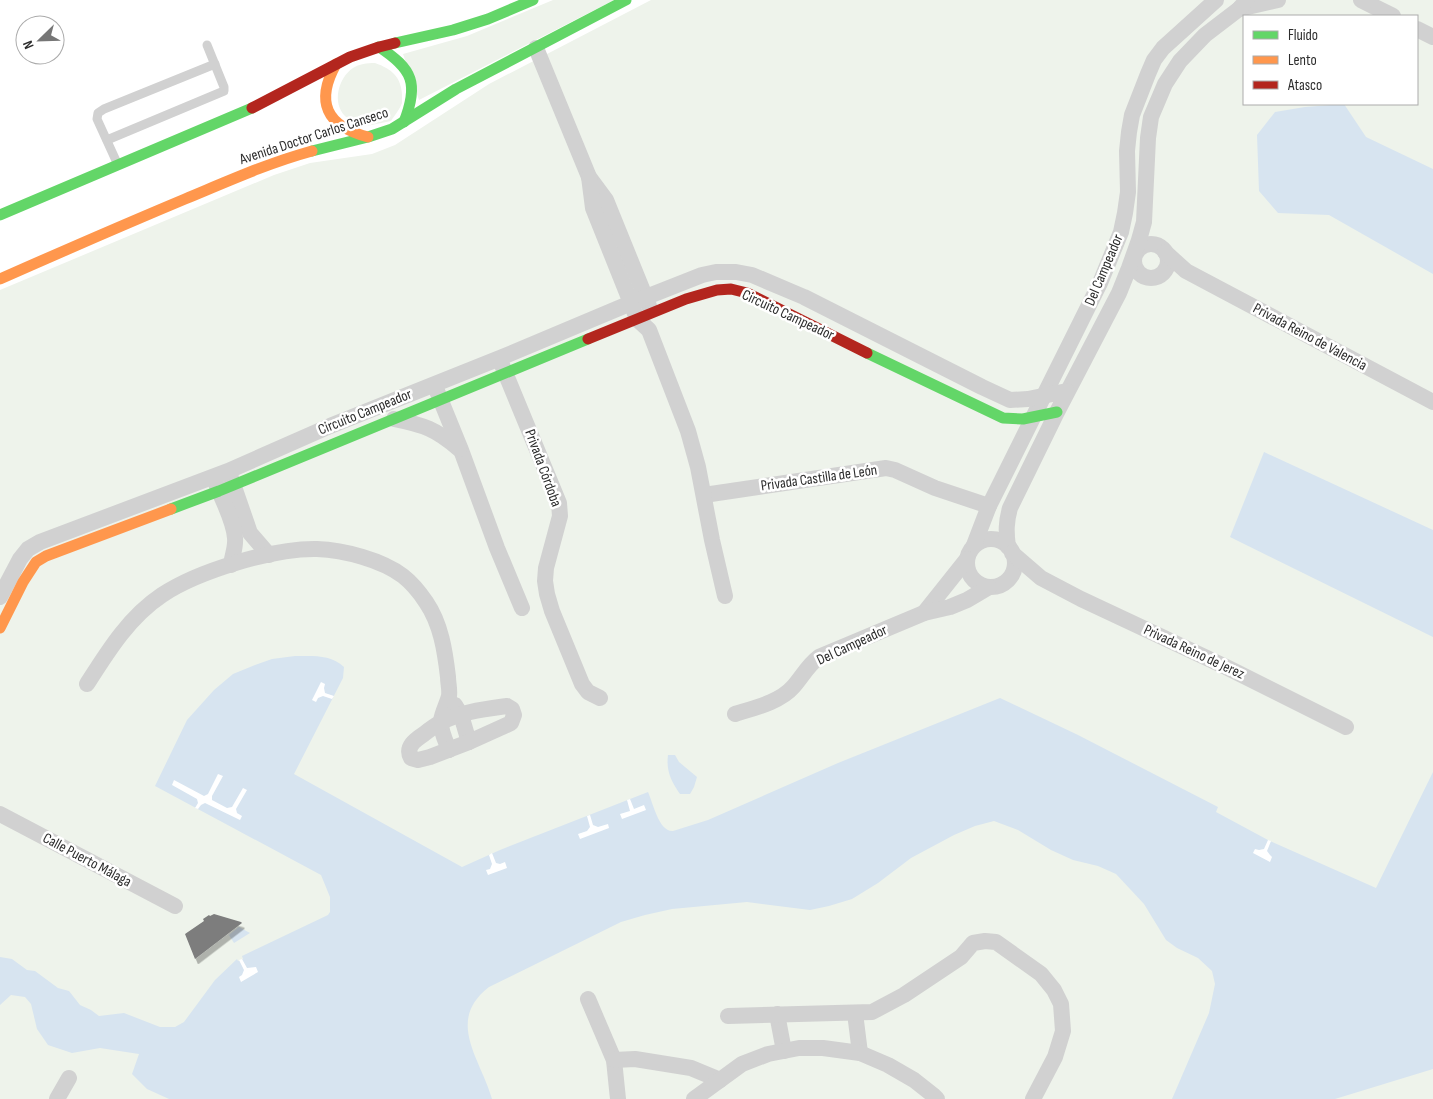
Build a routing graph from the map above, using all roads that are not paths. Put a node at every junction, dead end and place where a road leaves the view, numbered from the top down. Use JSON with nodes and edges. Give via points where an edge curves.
{"nodes":[{"id":1,"x":533,"y":0,"type":"edge"},
{"id":2,"x":626,"y":0,"type":"edge"},
{"id":3,"x":1216,"y":0,"type":"edge"},
{"id":4,"x":1278,"y":0,"type":"edge"},
{"id":5,"x":1361,"y":0,"type":"edge"},
{"id":6,"x":1243,"y":4,"type":"edge"},
{"id":7,"x":1390,"y":15,"type":"edge"},
{"id":8,"x":1418,"y":30,"type":"edge"},
{"id":9,"x":1433,"y":37,"type":"edge"},
{"id":10,"x":207,"y":45,"type":"dead end"},
{"id":11,"x":379,"y":47,"type":"junction"},
{"id":12,"x":536,"y":48,"type":"junction"},
{"id":13,"x":215,"y":64,"type":"junction"},
{"id":14,"x":336,"y":64,"type":"junction"},
{"id":15,"x":404,"y":122,"type":"junction"},
{"id":16,"x":368,"y":137,"type":"junction"},
{"id":17,"x":107,"y":140,"type":"junction"},
{"id":18,"x":119,"y":165,"type":"junction"},
{"id":19,"x":589,"y":177,"type":"junction"},
{"id":20,"x":1145,"y":206,"type":"junction"},
{"id":21,"x":0,"y":215,"type":"edge"},
{"id":22,"x":1121,"y":232,"type":"junction"},
{"id":23,"x":1164,"y":250,"type":"junction"},
{"id":24,"x":1134,"y":256,"type":"junction"},
{"id":25,"x":1105,"y":269,"type":"junction"},
{"id":26,"x":1186,"y":271,"type":"junction"},
{"id":27,"x":716,"y":272,"type":"junction"},
{"id":28,"x":1155,"y":277,"type":"junction"},
{"id":29,"x":0,"y":279,"type":"edge"},
{"id":30,"x":717,"y":290,"type":"junction"},
{"id":31,"x":1119,"y":293,"type":"junction"},
{"id":32,"x":646,"y":297,"type":"junction"},
{"id":33,"x":631,"y":303,"type":"junction"},
{"id":34,"x":646,"y":321,"type":"junction"},
{"id":35,"x":849,"y":321,"type":"junction"},
{"id":36,"x":839,"y":339,"type":"junction"},
{"id":37,"x":500,"y":358,"type":"junction"},
{"id":38,"x":506,"y":374,"type":"junction"},
{"id":39,"x":434,"y":384,"type":"junction"},
{"id":40,"x":1068,"y":391,"type":"junction"},
{"id":41,"x":1043,"y":396,"type":"junction"},
{"id":42,"x":440,"y":400,"type":"junction"},
{"id":43,"x":1433,"y":402,"type":"edge"},
{"id":44,"x":1057,"y":412,"type":"junction"},
{"id":45,"x":1034,"y":416,"type":"junction"},
{"id":46,"x":1003,"y":418,"type":"junction"},
{"id":47,"x":394,"y":419,"type":"junction"},
{"id":48,"x":461,"y":450,"type":"junction"},
{"id":49,"x":1017,"y":450,"type":"junction"},
{"id":50,"x":224,"y":481,"type":"junction"},
{"id":51,"x":704,"y":495,"type":"junction"},
{"id":52,"x":989,"y":506,"type":"junction"},
{"id":53,"x":1010,"y":550,"type":"junction"},
{"id":54,"x":970,"y":552,"type":"junction"},
{"id":55,"x":268,"y":555,"type":"junction"},
{"id":56,"x":32,"y":556,"type":"junction"},
{"id":57,"x":231,"y":565,"type":"junction"},
{"id":58,"x":1041,"y":578,"type":"junction"},
{"id":59,"x":997,"y":585,"type":"junction"},
{"id":60,"x":725,"y":596,"type":"dead end"},
{"id":61,"x":0,"y":597,"type":"edge"},
{"id":62,"x":522,"y":608,"type":"dead end"},
{"id":63,"x":924,"y":612,"type":"junction"},
{"id":64,"x":0,"y":628,"type":"edge"},
{"id":65,"x":87,"y":684,"type":"dead end"},
{"id":66,"x":449,"y":695,"type":"junction"},
{"id":67,"x":600,"y":698,"type":"dead end"},
{"id":68,"x":735,"y":714,"type":"dead end"},
{"id":69,"x":461,"y":715,"type":"junction"},
{"id":70,"x":441,"y":722,"type":"junction"},
{"id":71,"x":1346,"y":727,"type":"dead end"},
{"id":72,"x":469,"y":742,"type":"junction"},
{"id":73,"x":449,"y":750,"type":"junction"},
{"id":74,"x":0,"y":814,"type":"edge"},
{"id":75,"x":175,"y":906,"type":"dead end"},
{"id":76,"x":588,"y":999,"type":"dead end"},
{"id":77,"x":855,"y":1013,"type":"junction"},
{"id":78,"x":777,"y":1014,"type":"junction"},
{"id":79,"x":728,"y":1016,"type":"dead end"},
{"id":80,"x":784,"y":1051,"type":"junction"},
{"id":81,"x":860,"y":1053,"type":"junction"},
{"id":82,"x":614,"y":1060,"type":"junction"},
{"id":83,"x":69,"y":1078,"type":"dead end"},
{"id":84,"x":720,"y":1080,"type":"junction"},
{"id":85,"x":57,"y":1099,"type":"edge"},
{"id":86,"x":618,"y":1099,"type":"edge"},
{"id":87,"x":694,"y":1099,"type":"edge"},
{"id":88,"x":937,"y":1099,"type":"edge"},
{"id":89,"x":1033,"y":1099,"type":"edge"}],
"edges":[{"from":1,"to":11,"type":"main road","via":[[453,30]]},
{"from":2,"to":12,"type":"main road","name":"Avenida Doctor Carlos Canseco"},
{"from":3,"to":22,"type":"street","name":"Del Campeador","via":[[1163,48],[1148,74],[1132,115],[1127,159],[1128,192]]},
{"from":4,"to":6,"type":"street"},
{"from":5,"to":7,"type":"street"},
{"from":6,"to":20,"type":"street","name":"Del Campeador","via":[[1205,35],[1180,61],[1165,84],[1151,117]]},
{"from":8,"to":9,"type":"street"},
{"from":10,"to":13,"type":"lane"},
{"from":11,"to":14,"type":"main road"},
{"from":11,"to":15,"type":"main road","via":[[402,64],[410,76],[413,99]]},
{"from":12,"to":15,"type":"main road","name":"Avenida Doctor Carlos Canseco","via":[[456,89]]},
{"from":12,"to":19,"type":"street"},
{"from":13,"to":17,"type":"lane","via":[[224,91]]},
{"from":13,"to":17,"type":"lane","via":[[98,113]]},
{"from":14,"to":16,"type":"main road","via":[[325,86],[329,111],[344,130]]},
{"from":14,"to":18,"type":"main road","via":[[248,110]]},
{"from":15,"to":16,"type":"main road","name":"Avenida Doctor Carlos Canseco"},
{"from":16,"to":29,"type":"main road","name":"Avenida Doctor Carlos Canseco","via":[[290,157],[247,173]]},
{"from":17,"to":18,"type":"lane"},
{"from":18,"to":21,"type":"main road"},
{"from":19,"to":32,"type":"street","via":[[606,200]]},
{"from":19,"to":33,"type":"street","via":[[593,208]]},
{"from":20,"to":23,"type":"street","name":"Del Campeador","via":[[1149,222]]},
{"from":20,"to":24,"type":"street","name":"Del Campeador"},
{"from":22,"to":24,"type":"street"},
{"from":22,"to":25,"type":"street","name":"Del Campeador"},
{"from":23,"to":24,"type":"street","via":[[1155,244],[1146,245]]},
{"from":23,"to":26,"type":"street","name":"Privada Reino de Valencia"},
{"from":23,"to":28,"type":"street","via":[[1168,264]]},
{"from":24,"to":25,"type":"street"},
{"from":24,"to":28,"type":"street","via":[[1138,273]]},
{"from":24,"to":31,"type":"street","name":"Del Campeador"},
{"from":25,"to":41,"type":"street","name":"Del Campeador"},
{"from":26,"to":28,"type":"street","via":[[1173,270]]},
{"from":26,"to":43,"type":"street","name":"Privada Reino de Valencia"},
{"from":27,"to":30,"type":"street"},
{"from":27,"to":32,"type":"street","name":"Circuito Campeador"},
{"from":27,"to":35,"type":"street","name":"Circuito Campeador","via":[[752,275]]},
{"from":28,"to":31,"type":"street","name":"Del Campeador"},
{"from":30,"to":34,"type":"main road","name":"Circuito Campeador","via":[[686,299]]},
{"from":30,"to":36,"type":"main road","name":"Circuito Campeador","via":[[747,292]]},
{"from":31,"to":40,"type":"street","name":"Del Campeador"},
{"from":32,"to":33,"type":"street","name":"Circuito Campeador"},
{"from":32,"to":34,"type":"street"},
{"from":33,"to":34,"type":"street"},
{"from":33,"to":37,"type":"street","name":"Circuito Campeador"},
{"from":34,"to":38,"type":"main road","name":"Circuito Campeador"},
{"from":34,"to":51,"type":"street","via":[[688,431]]},
{"from":35,"to":36,"type":"street"},
{"from":35,"to":41,"type":"street","name":"Circuito Campeador","via":[[1010,400]]},
{"from":36,"to":46,"type":"main road","name":"Circuito Campeador"},
{"from":37,"to":38,"type":"street","name":"Privada Córdoba"},
{"from":37,"to":39,"type":"street","name":"Circuito Campeador"},
{"from":38,"to":42,"type":"main road","name":"Circuito Campeador"},
{"from":38,"to":67,"type":"street","name":"Privada Córdoba","via":[[559,503],[560,516],[546,568],[547,594],[582,684],[588,692]]},
{"from":39,"to":42,"type":"street"},
{"from":39,"to":50,"type":"street","name":"Circuito Campeador","via":[[330,426]]},
{"from":40,"to":41,"type":"street","name":"Circuito Campeador"},
{"from":40,"to":44,"type":"street","name":"Del Campeador"},
{"from":41,"to":45,"type":"street","name":"Del Campeador"},
{"from":42,"to":47,"type":"main road","name":"Circuito Campeador"},
{"from":42,"to":48,"type":"street"},
{"from":44,"to":45,"type":"main road","name":"Circuito Campeador"},
{"from":44,"to":53,"type":"street","name":"Del Campeador","via":[[1010,508],[1005,532]]},
{"from":45,"to":46,"type":"main road","name":"Circuito Campeador"},
{"from":45,"to":49,"type":"street","name":"Del Campeador"},
{"from":46,"to":49,"type":"street","via":[[1014,436]]},
{"from":47,"to":48,"type":"street","via":[[429,428]]},
{"from":47,"to":50,"type":"main road","name":"Circuito Campeador"},
{"from":48,"to":62,"type":"street"},
{"from":49,"to":52,"type":"street","name":"Del Campeador"},
{"from":50,"to":55,"type":"street","via":[[250,533]]},
{"from":50,"to":56,"type":"street","name":"Circuito Campeador","via":[[57,535],[40,542]]},
{"from":50,"to":57,"type":"street","via":[[235,537]]},
{"from":51,"to":52,"type":"street","name":"Privada Castilla de León","via":[[886,468]]},
{"from":51,"to":60,"type":"street"},
{"from":52,"to":54,"type":"street","name":"Del Campeador"},
{"from":53,"to":54,"type":"street","via":[[1002,542],[988,539],[980,541]]},
{"from":53,"to":58,"type":"street","name":"Privada Reino de Jerez"},
{"from":53,"to":59,"type":"street","via":[[1014,569],[1011,577]]},
{"from":54,"to":59,"type":"street","via":[[967,567],[970,575],[982,586]]},
{"from":54,"to":63,"type":"street","name":"Del Campeador"},
{"from":55,"to":57,"type":"street"},
{"from":55,"to":66,"type":"street","via":[[317,549],[347,553],[383,565],[403,576],[427,602],[437,624],[445,650]]},
{"from":56,"to":61,"type":"street","name":"Circuito Campeador","via":[[20,559]]},
{"from":56,"to":64,"type":"main road"},
{"from":57,"to":65,"type":"street","via":[[162,595],[112,644]]},
{"from":58,"to":59,"type":"street"},
{"from":58,"to":71,"type":"street","name":"Privada Reino de Jerez"},
{"from":59,"to":63,"type":"street","name":"Del Campeador","via":[[950,607]]},
{"from":63,"to":68,"type":"street","name":"Del Campeador","via":[[820,657],[811,663],[791,689],[763,705]]},
{"from":66,"to":69,"type":"street"},
{"from":66,"to":70,"type":"street"},
{"from":69,"to":70,"type":"street"},
{"from":69,"to":72,"type":"street"},
{"from":69,"to":72,"type":"street","via":[[507,706],[514,715],[511,723]]},
{"from":70,"to":73,"type":"street"},
{"from":70,"to":73,"type":"street","via":[[417,738],[409,746],[409,754],[418,760]]},
{"from":72,"to":73,"type":"street"},
{"from":74,"to":75,"type":"street","name":"Calle Puerto Málaga"},
{"from":76,"to":82,"type":"street"},
{"from":77,"to":78,"type":"street"},
{"from":77,"to":81,"type":"street"},
{"from":77,"to":89,"type":"street","via":[[872,1012],[904,995],[961,957],[974,943],[996,942],[1041,974],[1061,1004],[1063,1031],[1055,1057]]},
{"from":78,"to":79,"type":"street"},
{"from":78,"to":80,"type":"street"},
{"from":80,"to":81,"type":"street","via":[[822,1048]]},
{"from":80,"to":84,"type":"street","via":[[742,1064]]},
{"from":81,"to":88,"type":"street","via":[[914,1080]]},
{"from":82,"to":84,"type":"street","via":[[635,1059],[690,1068]]},
{"from":82,"to":86,"type":"street"},
{"from":83,"to":85,"type":"street"},
{"from":84,"to":87,"type":"street"}]}
